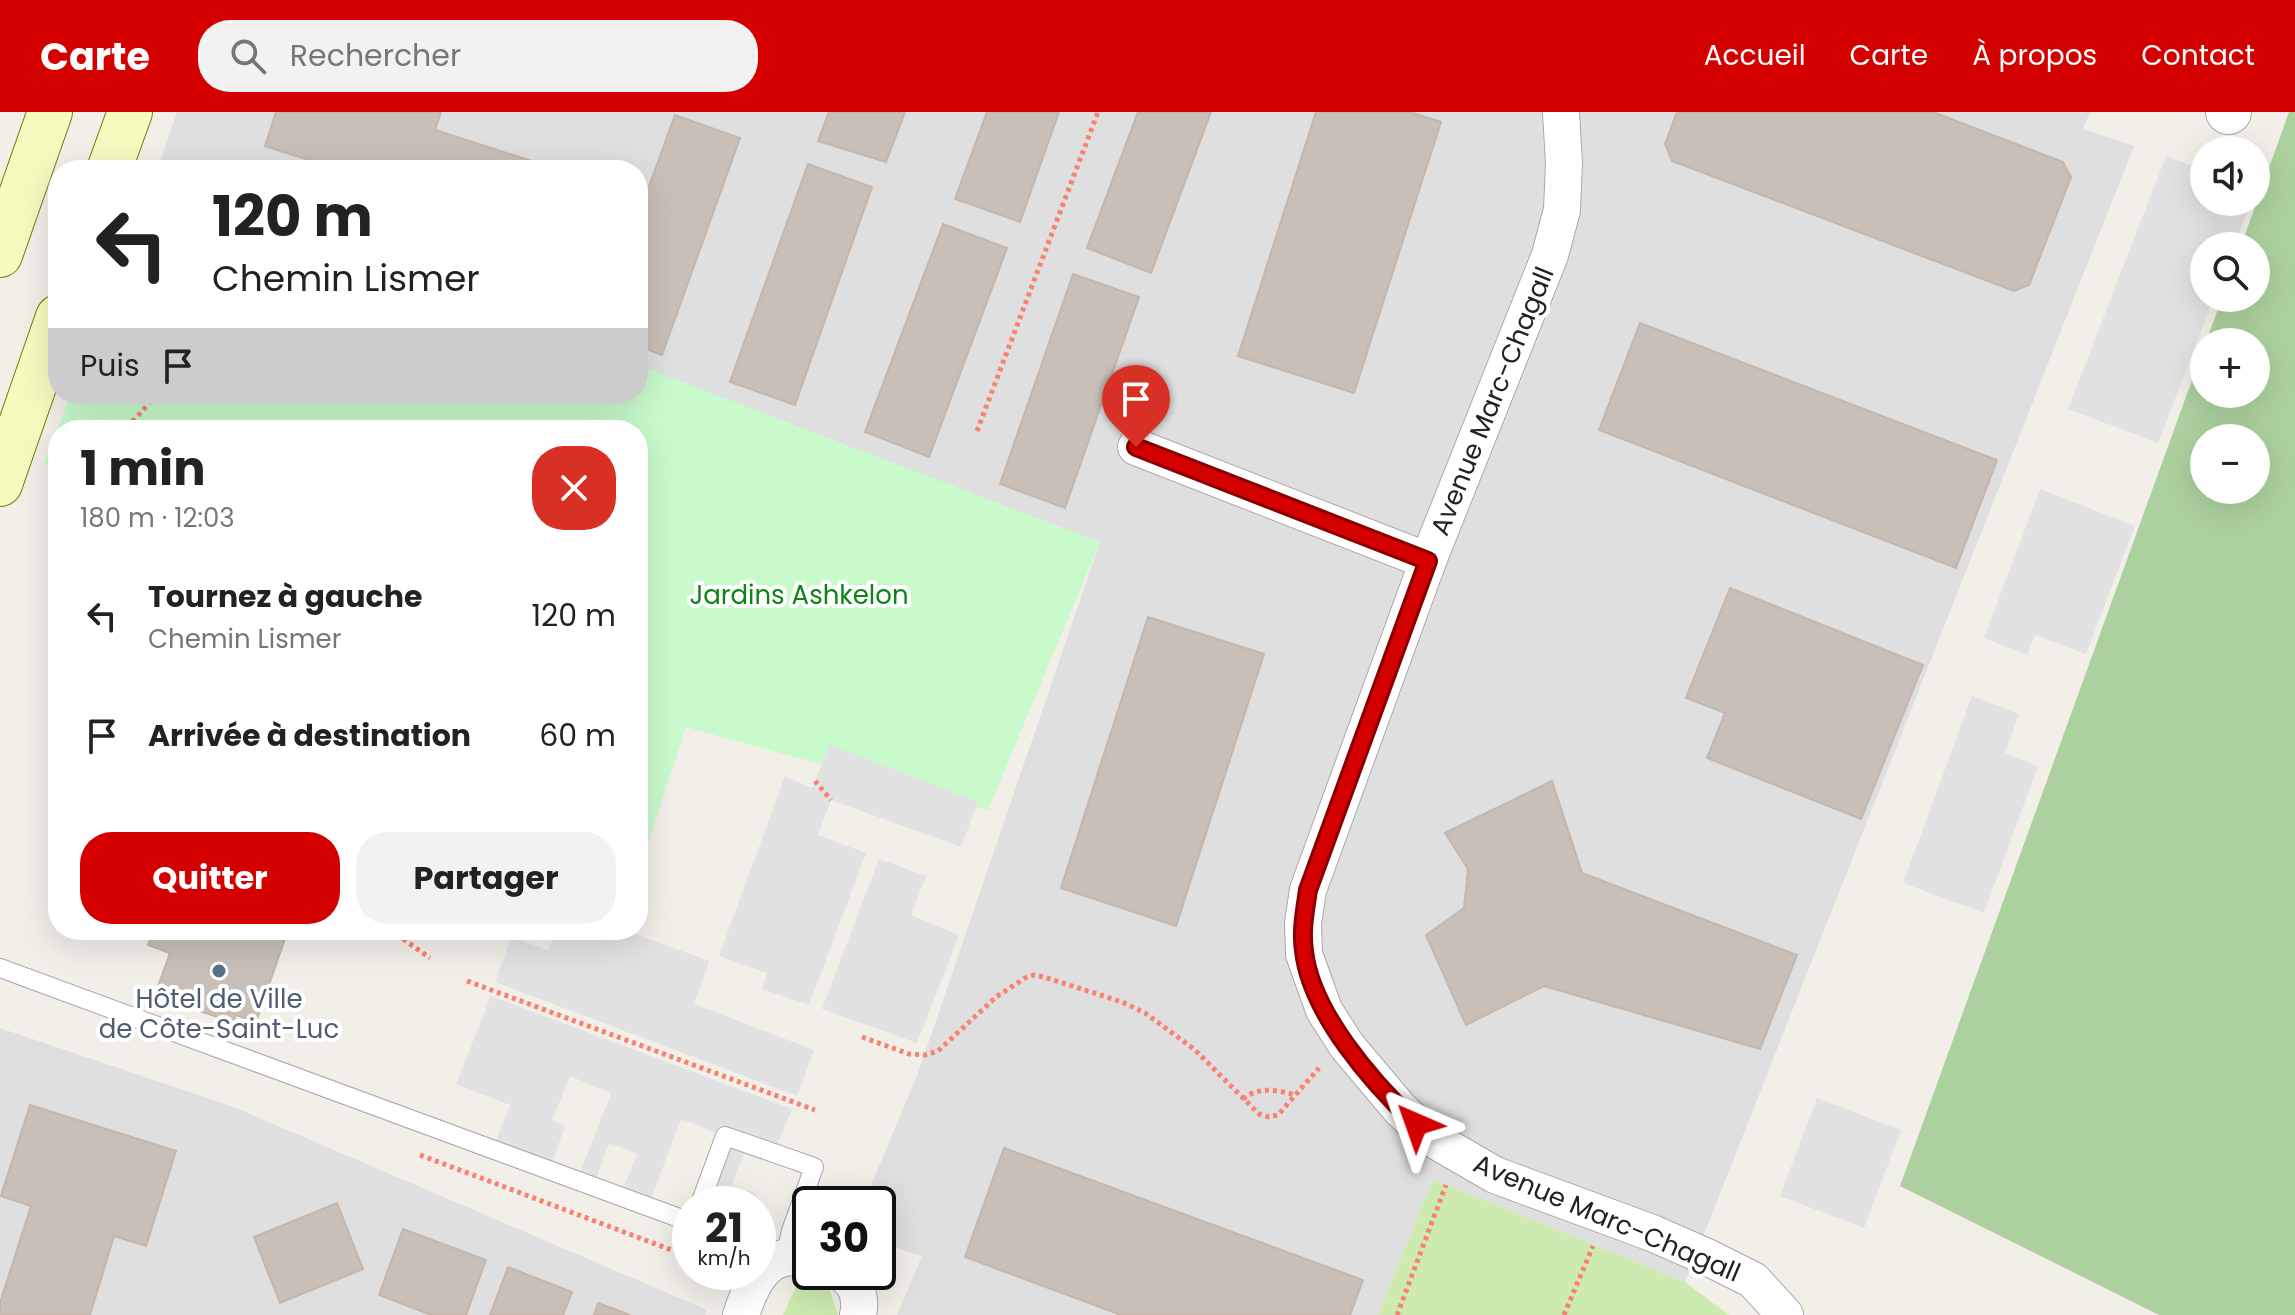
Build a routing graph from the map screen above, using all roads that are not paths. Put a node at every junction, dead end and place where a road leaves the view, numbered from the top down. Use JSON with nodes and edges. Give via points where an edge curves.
{"nodes":[{"id":1,"x":50,"y":112,"type":"edge"},
{"id":2,"x":130,"y":112,"type":"edge"},
{"id":3,"x":1561,"y":112,"type":"edge"},
{"id":4,"x":113,"y":160,"type":"edge"},
{"id":5,"x":4,"y":231,"type":"edge"},
{"id":6,"x":48,"y":346,"type":"edge"},
{"id":7,"x":1136,"y":447,"type":"dead end"},
{"id":8,"x":0,"y":484,"type":"edge"},
{"id":9,"x":1428,"y":561,"type":"junction"},
{"id":10,"x":0,"y":968,"type":"edge"},
{"id":11,"x":707,"y":1186,"type":"edge"},
{"id":12,"x":807,"y":1186,"type":"edge"},
{"id":13,"x":672,"y":1215,"type":"edge"},
{"id":14,"x":792,"y":1260,"type":"edge"},
{"id":15,"x":857,"y":1290,"type":"edge"},
{"id":16,"x":741,"y":1315,"type":"edge"},
{"id":17,"x":858,"y":1315,"type":"edge"},
{"id":18,"x":1785,"y":1315,"type":"edge"}],
"edges":[{"from":1,"to":5,"type":"main road"},
{"from":2,"to":4,"type":"main road"},
{"from":3,"to":9,"type":"street","name":"Avenue Marc-Chagall","via":[[1562,210],[1550,255]]},
{"from":6,"to":8,"type":"main road"},
{"from":7,"to":9,"type":"street"},
{"from":9,"to":18,"type":"street","name":"Avenue Marc-Chagall","via":[[1308,890],[1304,954],[1324,1010],[1347,1046],[1431,1138],[1495,1175],[1709,1258],[1753,1280]]},
{"from":10,"to":13,"type":"lane"},
{"from":11,"to":12,"type":"lane","via":[[725,1136],[814,1167]]},
{"from":14,"to":16,"type":"street","via":[[768,1266],[760,1274]]},
{"from":15,"to":17,"type":"street"}]}
